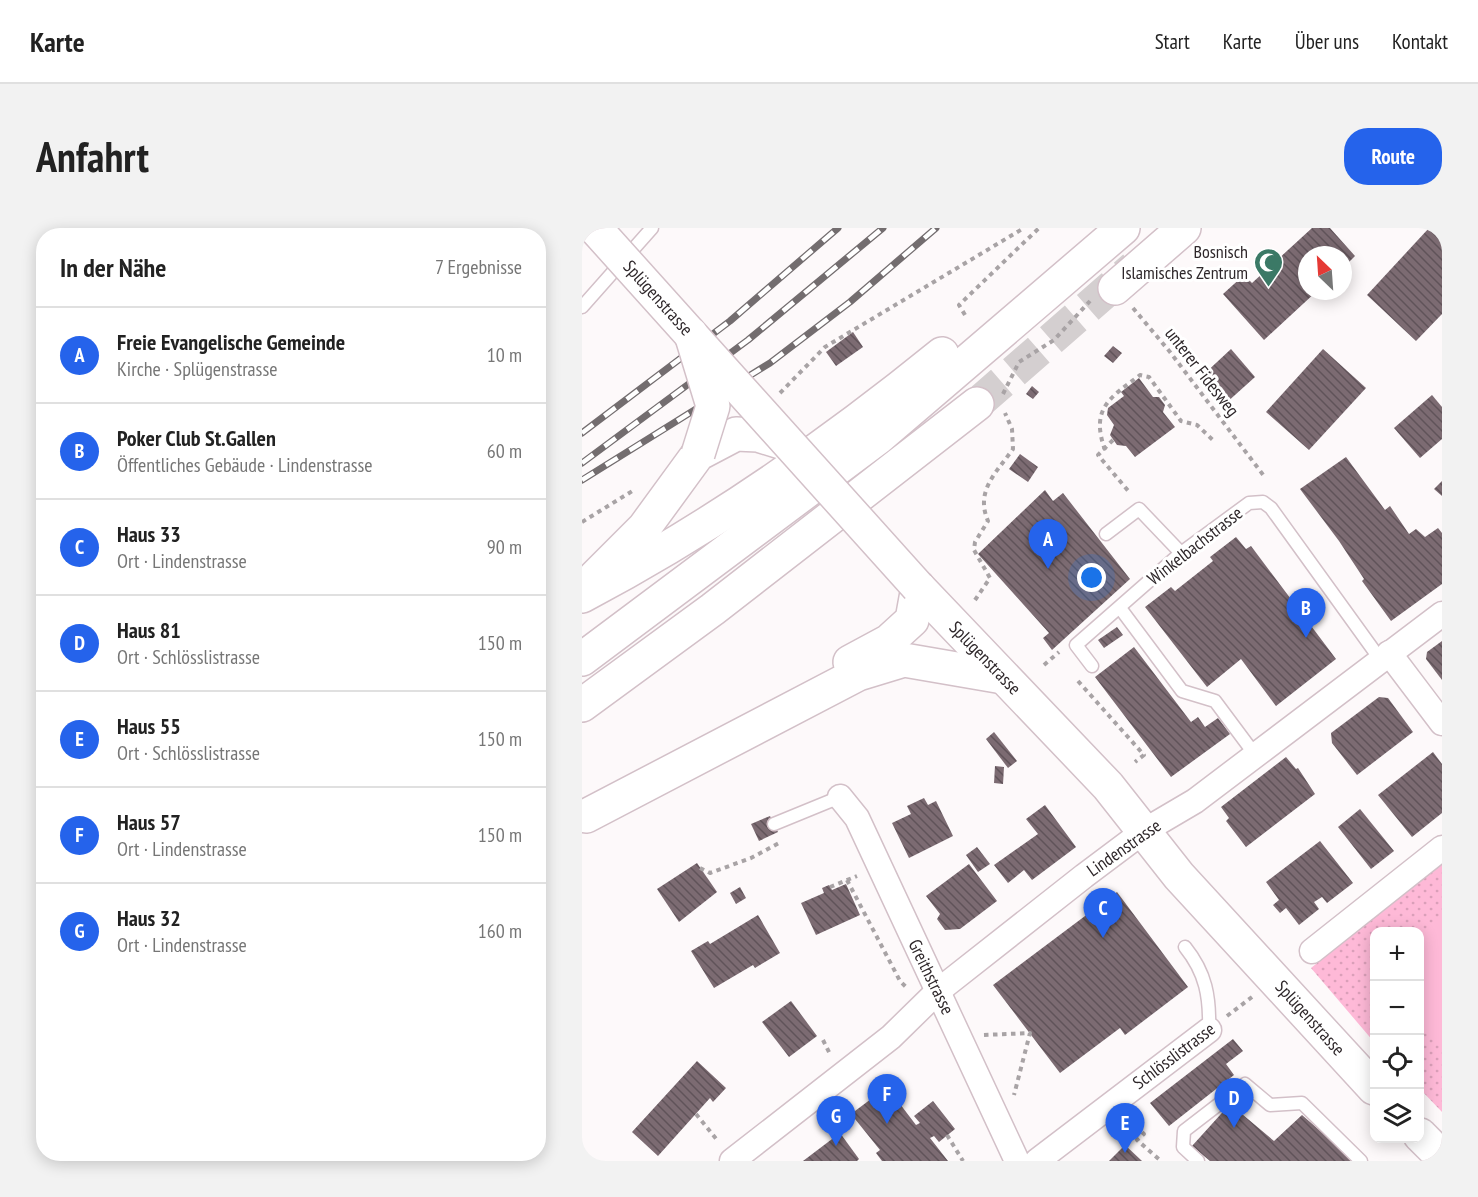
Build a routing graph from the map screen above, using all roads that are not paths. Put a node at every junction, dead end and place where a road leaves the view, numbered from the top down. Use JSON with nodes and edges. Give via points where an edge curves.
{"nodes":[{"id":1,"x":595,"y":228,"type":"edge"},
{"id":2,"x":652,"y":228,"type":"edge"},
{"id":3,"x":1123,"y":228,"type":"edge"},
{"id":4,"x":1184,"y":228,"type":"edge"},
{"id":5,"x":1115,"y":288,"type":"tunnel mouth"},
{"id":6,"x":1052,"y":290,"type":"junction"},
{"id":7,"x":582,"y":307,"type":"edge"},
{"id":8,"x":691,"y":334,"type":"junction"},
{"id":9,"x":994,"y":402,"type":"tunnel mouth"},
{"id":10,"x":787,"y":444,"type":"junction"},
{"id":11,"x":698,"y":454,"type":"junction"},
{"id":12,"x":1106,"y":534,"type":"dead end"},
{"id":13,"x":1181,"y":553,"type":"junction"},
{"id":14,"x":918,"y":587,"type":"junction"},
{"id":15,"x":582,"y":589,"type":"edge"},
{"id":16,"x":582,"y":596,"type":"edge"},
{"id":17,"x":1120,"y":609,"type":"junction"},
{"id":18,"x":1442,"y":614,"type":"edge"},
{"id":19,"x":1384,"y":656,"type":"junction"},
{"id":20,"x":582,"y":659,"type":"edge"},
{"id":21,"x":1092,"y":666,"type":"road end"},
{"id":22,"x":1003,"y":677,"type":"junction"},
{"id":23,"x":582,"y":705,"type":"edge"},
{"id":24,"x":1442,"y":723,"type":"edge"},
{"id":25,"x":1256,"y":756,"type":"junction"},
{"id":26,"x":840,"y":797,"type":"joint"},
{"id":27,"x":584,"y":817,"type":"edge"},
{"id":28,"x":774,"y":824,"type":"dead end"},
{"id":29,"x":1144,"y":831,"type":"junction"},
{"id":30,"x":1442,"y":848,"type":"edge"},
{"id":31,"x":1185,"y":947,"type":"dead end"},
{"id":32,"x":1312,"y":951,"type":"dead end"},
{"id":33,"x":938,"y":991,"type":"junction"},
{"id":34,"x":1209,"y":1030,"type":"joint"},
{"id":35,"x":1370,"y":1084,"type":"edge"},
{"id":36,"x":1424,"y":1139,"type":"edge"},
{"id":37,"x":1442,"y":1157,"type":"edge"},
{"id":38,"x":732,"y":1161,"type":"edge"},
{"id":39,"x":1017,"y":1161,"type":"edge"},
{"id":40,"x":1036,"y":1161,"type":"edge"},
{"id":41,"x":1198,"y":1161,"type":"edge"},
{"id":42,"x":1362,"y":1161,"type":"edge"}],
"edges":[{"from":1,"to":8,"type":"main road","name":"Splügenstrasse","bridge":true},
{"from":2,"to":7,"type":"lane"},
{"from":3,"to":6,"type":"main road"},
{"from":4,"to":5,"type":"main road"},
{"from":6,"to":16,"type":"main road","via":[[978,325],[863,418],[729,512]]},
{"from":6,"to":20,"type":"main road","via":[[879,436]]},
{"from":8,"to":10,"type":"main road","name":"Splügenstrasse","bridge":true},
{"from":8,"to":11,"type":"main road","bridge":true,"via":[[713,406]]},
{"from":9,"to":23,"type":"main road"},
{"from":10,"to":11,"type":"main road","via":[[758,435],[736,434]]},
{"from":10,"to":14,"type":"main road","name":"Splügenstrasse","bridge":true},
{"from":11,"to":15,"type":"main road","via":[[644,528]]},
{"from":12,"to":13,"type":"lane","via":[[1139,509]]},
{"from":13,"to":17,"type":"lane","name":"Winkelbachstrasse"},
{"from":13,"to":19,"type":"lane","name":"Winkelbachstrasse","via":[[1249,503],[1263,502]]},
{"from":14,"to":22,"type":"main road","name":"Splügenstrasse"},
{"from":14,"to":27,"type":"main road","via":[[912,620],[898,634],[771,704]]},
{"from":17,"to":21,"type":"lane","name":"Winkelbachstrasse","via":[[1076,645]]},
{"from":17,"to":25,"type":"lane","via":[[1182,691],[1215,700]]},
{"from":18,"to":19,"type":"street","name":"Lindenstrasse"},
{"from":19,"to":24,"type":"street"},
{"from":19,"to":25,"type":"street","name":"Lindenstrasse"},
{"from":22,"to":27,"type":"main road","via":[[904,660],[858,674]]},
{"from":22,"to":29,"type":"main road","name":"Splügenstrasse","via":[[1108,786]]},
{"from":25,"to":29,"type":"street","name":"Lindenstrasse","via":[[1195,801]]},
{"from":26,"to":28,"type":"lane"},
{"from":26,"to":33,"type":"street","name":"Greithstrasse","via":[[857,818]]},
{"from":29,"to":33,"type":"street","name":"Lindenstrasse"},
{"from":29,"to":35,"type":"main road","name":"Splügenstrasse","via":[[1179,876]]},
{"from":30,"to":32,"type":"street"},
{"from":31,"to":34,"type":"lane","via":[[1204,976],[1210,1001]]},
{"from":33,"to":38,"type":"street","name":"Lindenstrasse","via":[[891,1037]]},
{"from":33,"to":39,"type":"street","name":"Greithstrasse"},
{"from":34,"to":40,"type":"street","name":"Schlösslistrasse"},
{"from":36,"to":37,"type":"main road"},
{"from":41,"to":42,"type":"lane","via":[[1183,1147],[1184,1131],[1245,1084],[1270,1105],[1302,1103]]}]}
